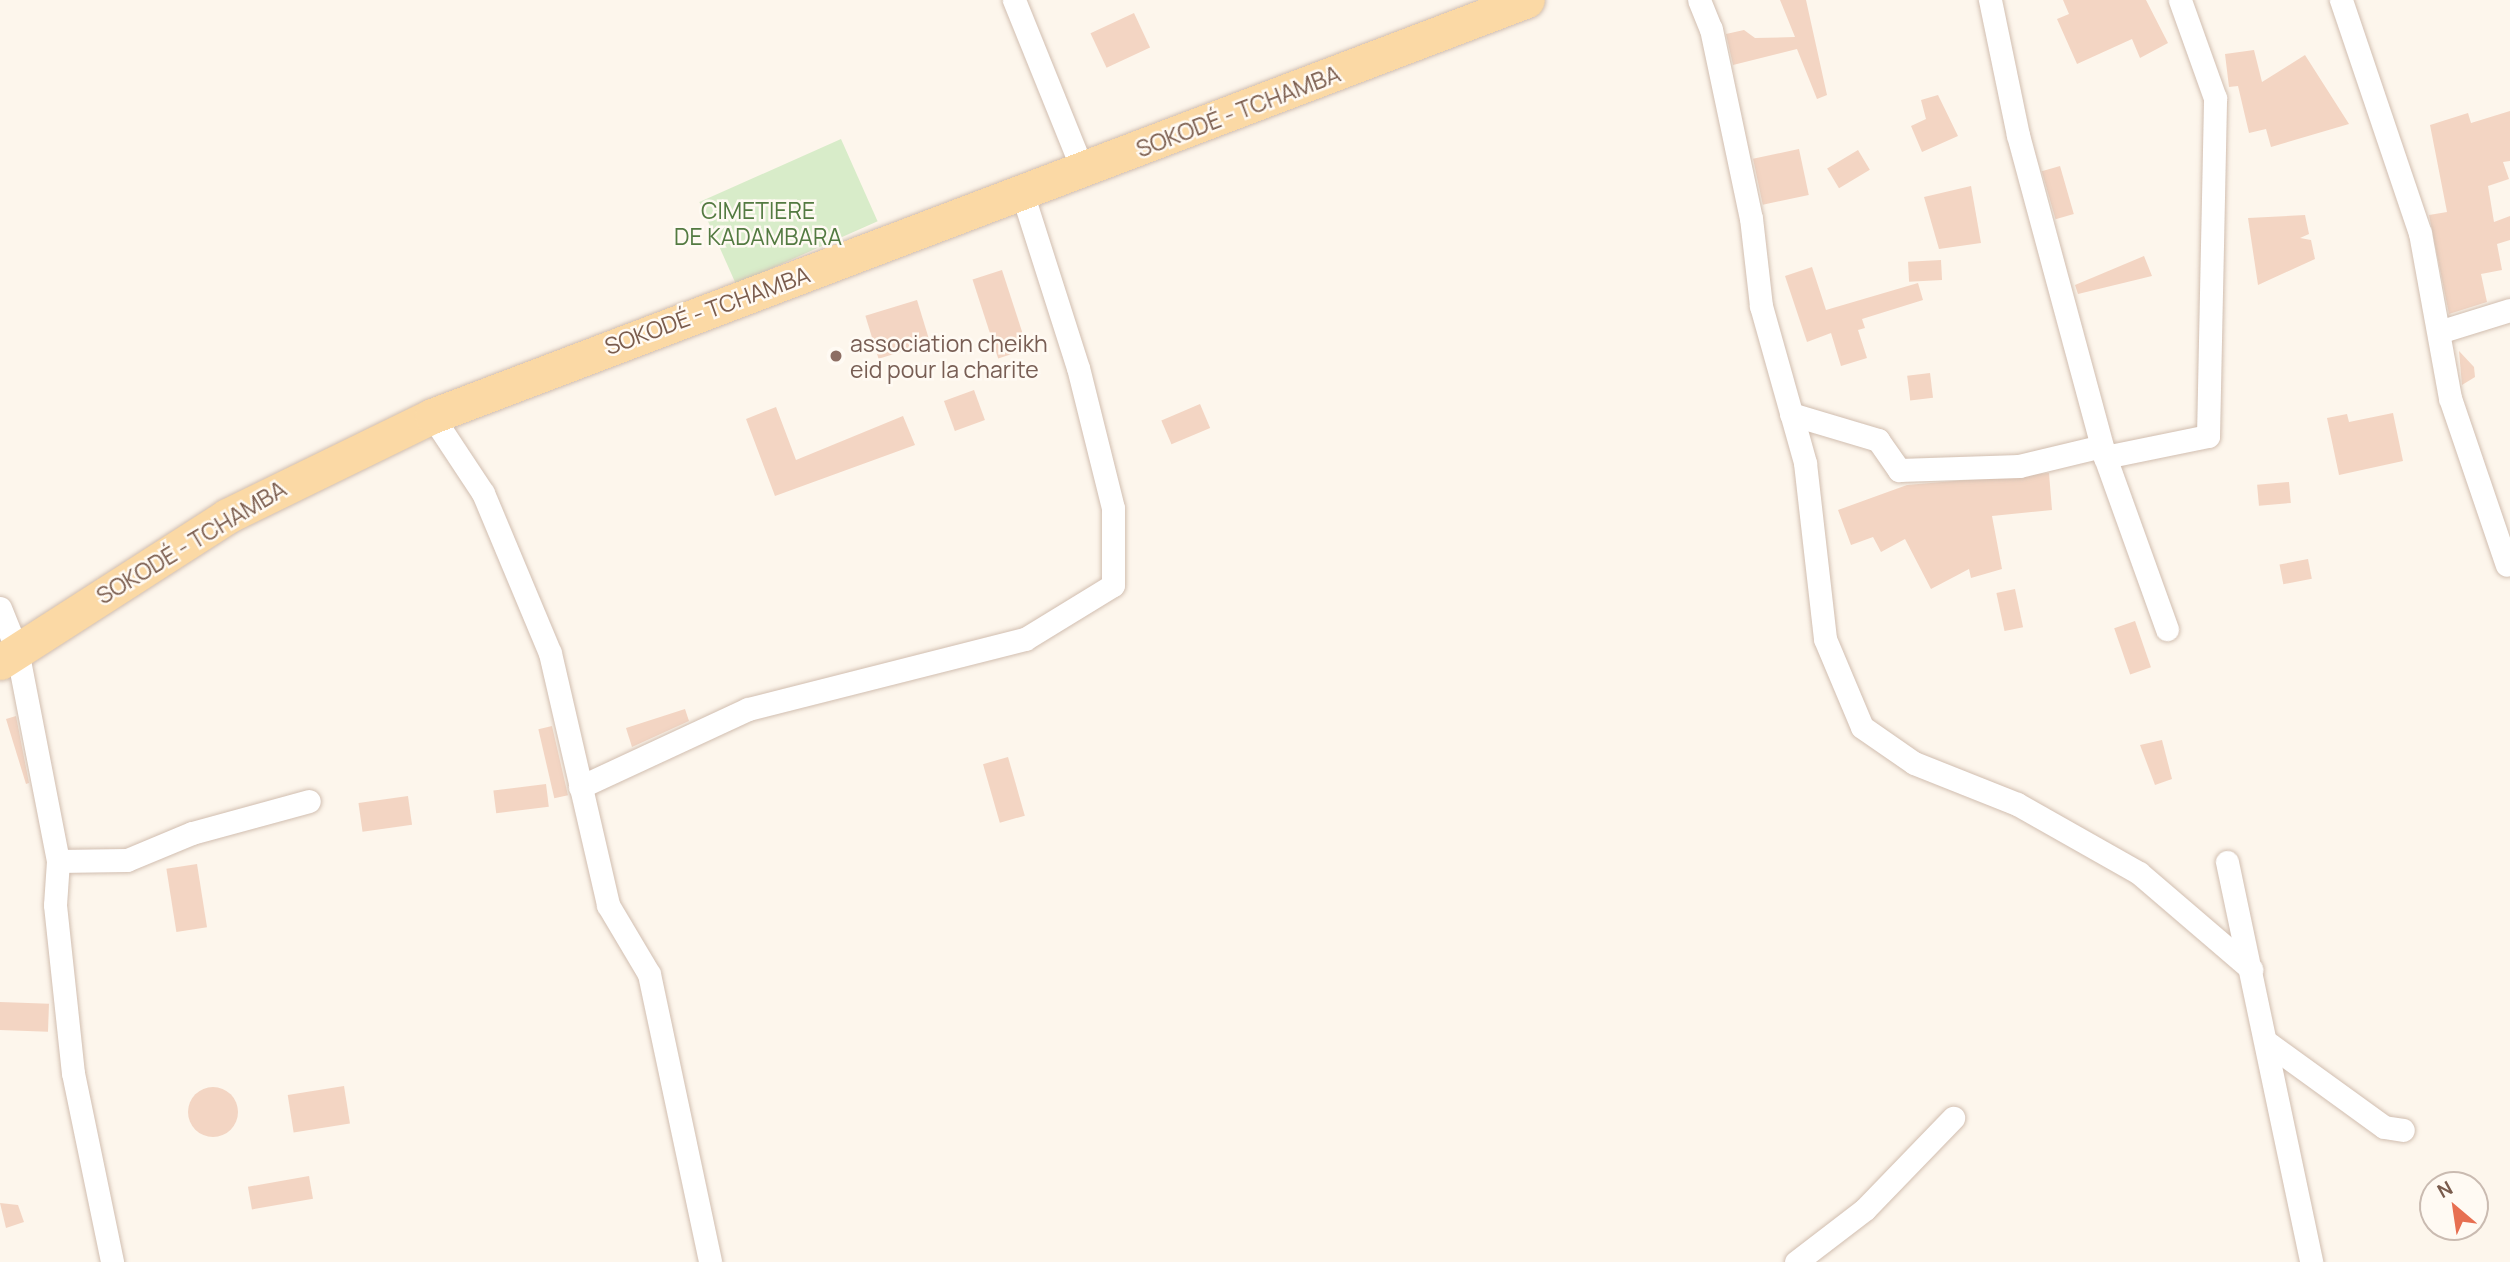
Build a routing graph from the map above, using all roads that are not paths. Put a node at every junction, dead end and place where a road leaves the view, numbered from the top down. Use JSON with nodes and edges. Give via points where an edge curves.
{"nodes":[{"id":1,"x":1014,"y":0,"type":"edge"},
{"id":2,"x":1527,"y":0,"type":"edge"},
{"id":3,"x":1699,"y":0,"type":"edge"},
{"id":4,"x":1990,"y":0,"type":"edge"},
{"id":5,"x":2180,"y":0,"type":"edge"},
{"id":6,"x":2341,"y":0,"type":"edge"},
{"id":7,"x":1083,"y":171,"type":"junction"},
{"id":8,"x":1022,"y":193,"type":"junction"},
{"id":9,"x":2510,"y":310,"type":"edge"},
{"id":10,"x":2442,"y":331,"type":"junction"},
{"id":11,"x":1791,"y":414,"type":"junction"},
{"id":12,"x":432,"y":416,"type":"junction"},
{"id":13,"x":2104,"y":452,"type":"junction"},
{"id":14,"x":2507,"y":565,"type":"dead end"},
{"id":15,"x":0,"y":608,"type":"edge"},
{"id":16,"x":2167,"y":629,"type":"dead end"},
{"id":17,"x":9,"y":656,"type":"edge"},
{"id":18,"x":580,"y":787,"type":"junction"},
{"id":19,"x":309,"y":801,"type":"dead end"},
{"id":20,"x":58,"y":861,"type":"junction"},
{"id":21,"x":2227,"y":862,"type":"dead end"},
{"id":22,"x":2251,"y":969,"type":"junction"},
{"id":23,"x":2268,"y":1044,"type":"junction"},
{"id":24,"x":1953,"y":1118,"type":"dead end"},
{"id":25,"x":2403,"y":1130,"type":"dead end"},
{"id":26,"x":112,"y":1262,"type":"edge"},
{"id":27,"x":710,"y":1262,"type":"edge"},
{"id":28,"x":1796,"y":1262,"type":"edge"},
{"id":29,"x":2311,"y":1262,"type":"edge"}],
"edges":[{"from":1,"to":7,"type":"street"},
{"from":2,"to":7,"type":"main road","name":"SOKODÉ - TCHAMBA"},
{"from":3,"to":11,"type":"street","via":[[1711,29],[1751,218],[1761,306]]},
{"from":4,"to":13,"type":"street","via":[[2018,135]]},
{"from":5,"to":13,"type":"street","via":[[2215,98],[2208,436]]},
{"from":6,"to":10,"type":"street","via":[[2420,233]]},
{"from":7,"to":8,"type":"main road","name":"SOKODÉ - TCHAMBA"},
{"from":8,"to":12,"type":"main road","name":"SOKODÉ - TCHAMBA"},
{"from":8,"to":18,"type":"street","via":[[1113,508],[1113,585],[1025,639],[748,709]]},
{"from":9,"to":10,"type":"street"},
{"from":10,"to":14,"type":"street","via":[[2450,398]]},
{"from":11,"to":13,"type":"street","via":[[1878,440],[1899,471],[2019,466]]},
{"from":11,"to":22,"type":"street","via":[[1805,463],[1825,639],[1862,727],[1913,764],[2017,804],[2139,873]]},
{"from":12,"to":17,"type":"main road","name":"SOKODÉ - TCHAMBA","via":[[227,516]]},
{"from":12,"to":18,"type":"street","via":[[483,493],[550,653]]},
{"from":13,"to":16,"type":"street"},
{"from":15,"to":17,"type":"street"},
{"from":17,"to":20,"type":"street"},
{"from":18,"to":27,"type":"street","via":[[608,905],[649,974]]},
{"from":19,"to":20,"type":"street","via":[[192,833],[127,860]]},
{"from":20,"to":26,"type":"street","via":[[55,905],[73,1073]]},
{"from":21,"to":22,"type":"street"},
{"from":22,"to":23,"type":"street"},
{"from":23,"to":25,"type":"street","via":[[2384,1128]]},
{"from":23,"to":29,"type":"street"},
{"from":24,"to":28,"type":"street","via":[[1865,1209]]}]}
